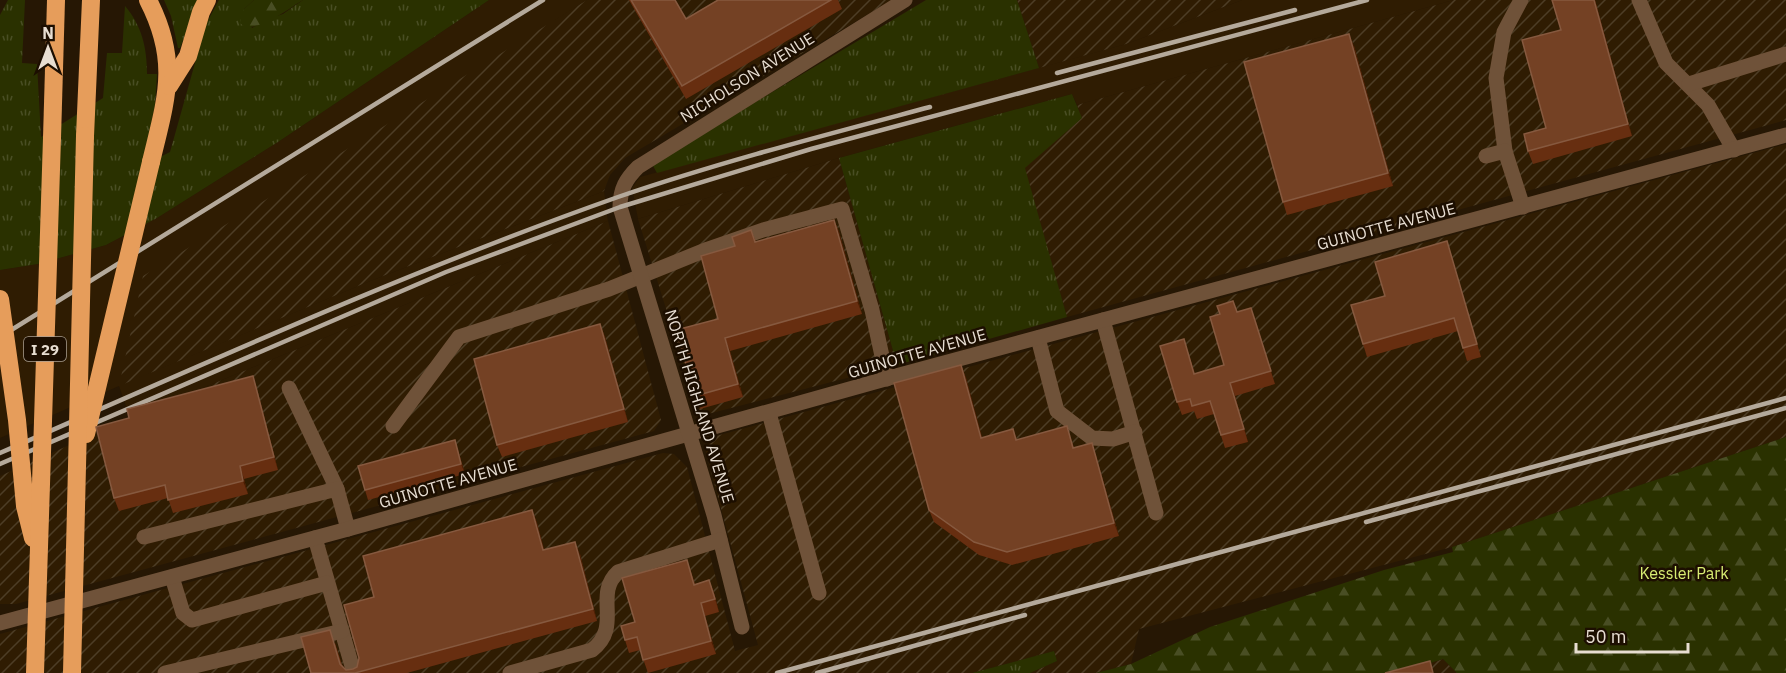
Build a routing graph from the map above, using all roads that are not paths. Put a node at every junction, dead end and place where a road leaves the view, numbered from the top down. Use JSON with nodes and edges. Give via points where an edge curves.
{"nodes":[{"id":1,"x":56,"y":0,"type":"edge"},
{"id":2,"x":91,"y":0,"type":"edge"},
{"id":3,"x":148,"y":0,"type":"edge"},
{"id":4,"x":207,"y":0,"type":"edge"},
{"id":5,"x":905,"y":0,"type":"edge"},
{"id":6,"x":1521,"y":0,"type":"edge"},
{"id":7,"x":1639,"y":0,"type":"edge"},
{"id":8,"x":1786,"y":54,"type":"edge"},
{"id":9,"x":1689,"y":84,"type":"junction"},
{"id":10,"x":169,"y":86,"type":"junction"},
{"id":11,"x":1786,"y":135,"type":"edge"},
{"id":12,"x":1734,"y":150,"type":"junction"},
{"id":13,"x":1505,"y":151,"type":"junction"},
{"id":14,"x":1486,"y":156,"type":"dead end"},
{"id":15,"x":620,"y":196,"type":"joint"},
{"id":16,"x":1522,"y":207,"type":"junction"},
{"id":17,"x":642,"y":277,"type":"junction"},
{"id":18,"x":0,"y":299,"type":"edge"},
{"id":19,"x":1103,"y":320,"type":"junction"},
{"id":20,"x":1038,"y":338,"type":"junction"},
{"id":21,"x":887,"y":379,"type":"junction"},
{"id":22,"x":289,"y":388,"type":"dead end"},
{"id":23,"x":769,"y":413,"type":"junction"},
{"id":24,"x":393,"y":426,"type":"dead end"},
{"id":25,"x":1135,"y":432,"type":"junction"},
{"id":26,"x":691,"y":435,"type":"junction"},
{"id":27,"x":77,"y":468,"type":"junction"},
{"id":28,"x":337,"y":489,"type":"junction"},
{"id":29,"x":1156,"y":513,"type":"dead end"},
{"id":30,"x":348,"y":529,"type":"junction"},
{"id":31,"x":144,"y":537,"type":"dead end"},
{"id":32,"x":315,"y":538,"type":"junction"},
{"id":33,"x":720,"y":540,"type":"junction"},
{"id":34,"x":38,"y":560,"type":"junction"},
{"id":35,"x":172,"y":577,"type":"junction"},
{"id":36,"x":327,"y":584,"type":"junction"},
{"id":37,"x":819,"y":593,"type":"dead end"},
{"id":38,"x":0,"y":623,"type":"edge"},
{"id":39,"x":742,"y":627,"type":"dead end"},
{"id":40,"x":342,"y":631,"type":"junction"},
{"id":41,"x":34,"y":673,"type":"edge"},
{"id":42,"x":72,"y":673,"type":"edge"},
{"id":43,"x":165,"y":673,"type":"edge"},
{"id":44,"x":354,"y":673,"type":"edge"},
{"id":45,"x":510,"y":673,"type":"edge"}],
"edges":[{"from":1,"to":34,"type":"highway","number":"I 29","bridge":true},
{"from":2,"to":27,"type":"highway","number":"I 29","bridge":true},
{"from":3,"to":10,"type":"highway","via":[[163,40]]},
{"from":4,"to":10,"type":"highway","via":[[188,56]]},
{"from":5,"to":15,"type":"street","name":"NICHOLSON AVENUE","via":[[638,167],[626,180]]},
{"from":6,"to":13,"type":"street","via":[[1504,32],[1496,78]]},
{"from":7,"to":9,"type":"street","via":[[1666,63]]},
{"from":8,"to":9,"type":"street"},
{"from":9,"to":12,"type":"street","via":[[1708,105]]},
{"from":10,"to":27,"type":"highway","bridge":true},
{"from":11,"to":12,"type":"street","name":"GUINOTTE AVENUE"},
{"from":12,"to":16,"type":"street","name":"GUINOTTE AVENUE"},
{"from":13,"to":14,"type":"street"},
{"from":13,"to":16,"type":"street"},
{"from":15,"to":17,"type":"street","name":"NORTH HIGHLAND AVENUE"},
{"from":16,"to":19,"type":"street","name":"GUINOTTE AVENUE"},
{"from":17,"to":21,"type":"street","via":[[719,245],[842,209],[872,310]]},
{"from":17,"to":24,"type":"street","via":[[459,337]]},
{"from":17,"to":26,"type":"street","name":"NORTH HIGHLAND AVENUE"},
{"from":18,"to":34,"type":"highway","bridge":true,"via":[[25,506]]},
{"from":19,"to":20,"type":"street","name":"GUINOTTE AVENUE"},
{"from":19,"to":25,"type":"street"},
{"from":20,"to":21,"type":"street","name":"GUINOTTE AVENUE"},
{"from":20,"to":25,"type":"street","via":[[1057,411],[1092,438],[1113,439]]},
{"from":21,"to":23,"type":"street","name":"GUINOTTE AVENUE"},
{"from":22,"to":28,"type":"street"},
{"from":23,"to":26,"type":"street","name":"GUINOTTE AVENUE"},
{"from":23,"to":37,"type":"street"},
{"from":25,"to":29,"type":"street"},
{"from":26,"to":30,"type":"street","name":"GUINOTTE AVENUE"},
{"from":26,"to":33,"type":"street","name":"NORTH HIGHLAND AVENUE"},
{"from":27,"to":42,"type":"highway","number":"I 29","bridge":true},
{"from":28,"to":30,"type":"street"},
{"from":28,"to":31,"type":"street"},
{"from":30,"to":32,"type":"street","name":"GUINOTTE AVENUE"},
{"from":32,"to":35,"type":"street","name":"GUINOTTE AVENUE"},
{"from":32,"to":36,"type":"street"},
{"from":33,"to":39,"type":"street","name":"NORTH HIGHLAND AVENUE"},
{"from":33,"to":45,"type":"street","via":[[618,572],[607,591],[607,633],[601,643],[592,650]]},
{"from":34,"to":41,"type":"highway","number":"I 29","bridge":true},
{"from":35,"to":36,"type":"street","via":[[183,614],[192,620]]},
{"from":35,"to":38,"type":"street","name":"GUINOTTE AVENUE"},
{"from":36,"to":40,"type":"street"},
{"from":40,"to":43,"type":"street"},
{"from":40,"to":44,"type":"street"}]}
